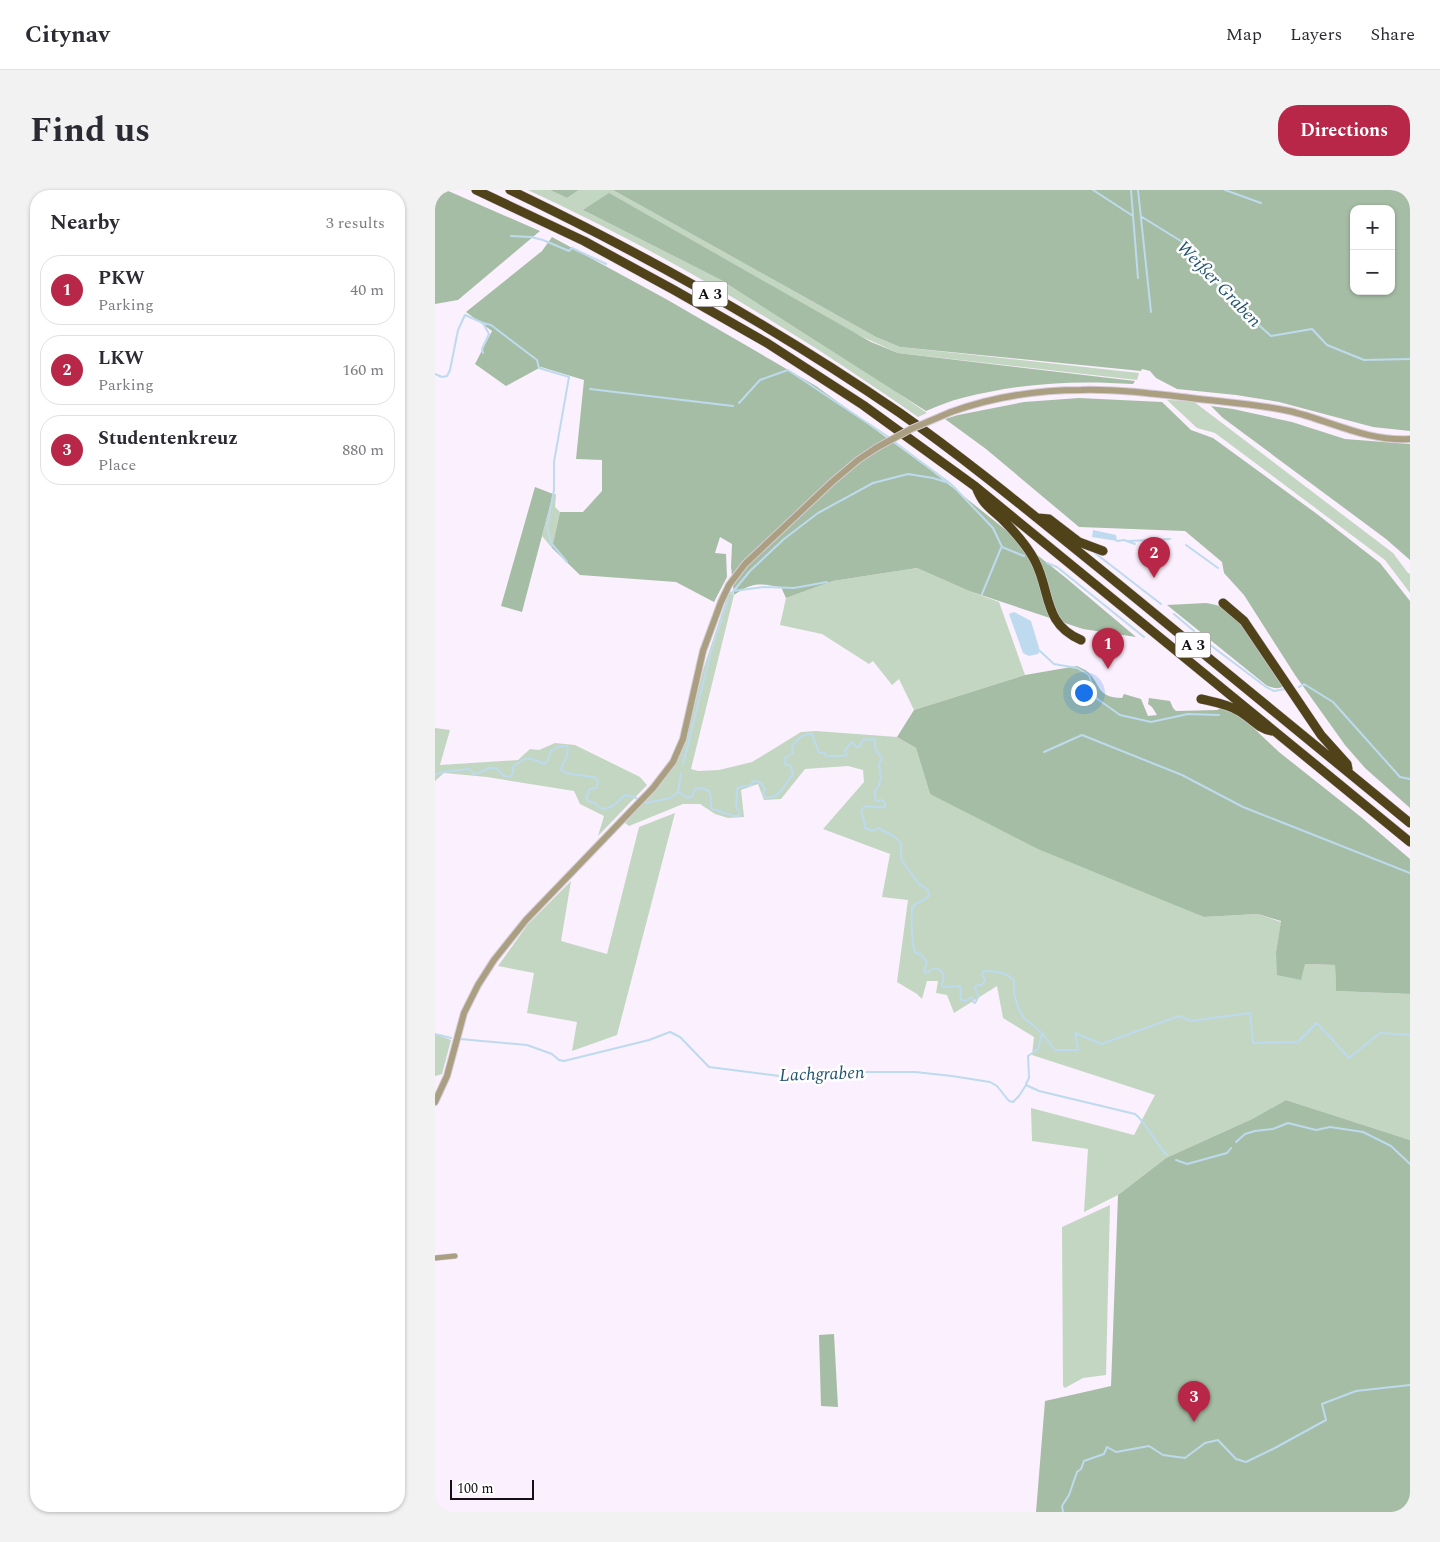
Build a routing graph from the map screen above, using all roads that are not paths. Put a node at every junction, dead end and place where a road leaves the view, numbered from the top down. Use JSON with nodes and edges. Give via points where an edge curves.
{"nodes":[{"id":1,"x":476,"y":190,"type":"edge"},
{"id":2,"x":510,"y":190,"type":"edge"},
{"id":3,"x":1410,"y":439,"type":"edge"},
{"id":4,"x":976,"y":487,"type":"junction"},
{"id":5,"x":1037,"y":518,"type":"junction"},
{"id":6,"x":1103,"y":551,"type":"dead end"},
{"id":7,"x":1223,"y":603,"type":"dead end"},
{"id":8,"x":1081,"y":640,"type":"dead end"},
{"id":9,"x":1201,"y":699,"type":"dead end"},
{"id":10,"x":1277,"y":732,"type":"junction"},
{"id":11,"x":1348,"y":771,"type":"junction"},
{"id":12,"x":1410,"y":823,"type":"edge"},
{"id":13,"x":1410,"y":842,"type":"edge"},
{"id":14,"x":435,"y":1102,"type":"edge"},
{"id":15,"x":455,"y":1256,"type":"dead end"},
{"id":16,"x":435,"y":1258,"type":"edge"}],
"edges":[{"from":1,"to":4,"type":"highway","number":"A 3","via":[[584,241],[767,343],[863,405]]},
{"from":2,"to":5,"type":"highway","number":"A 3","via":[[667,269],[775,332],[901,415]]},
{"from":3,"to":14,"type":"street","bridge":true,"via":[[1367,435],[1290,411],[1254,405],[1147,394],[1050,391],[976,403],[911,429],[858,460],[745,564],[729,585],[703,652],[680,748],[667,772],[529,916],[494,960],[464,1013],[449,1070]]},
{"from":4,"to":8,"type":"highway","via":[[981,500],[1032,554],[1049,607],[1059,626]]},
{"from":4,"to":10,"type":"highway","number":"A 3"},
{"from":5,"to":6,"type":"highway","via":[[1049,519],[1079,542]]},
{"from":5,"to":11,"type":"highway","number":"A 3"},
{"from":7,"to":11,"type":"highway","via":[[1244,621],[1321,735],[1347,764]]},
{"from":9,"to":10,"type":"highway","via":[[1227,705],[1265,730]]},
{"from":10,"to":13,"type":"highway","number":"A 3"},
{"from":11,"to":12,"type":"highway","number":"A 3"},
{"from":15,"to":16,"type":"street"}]}
